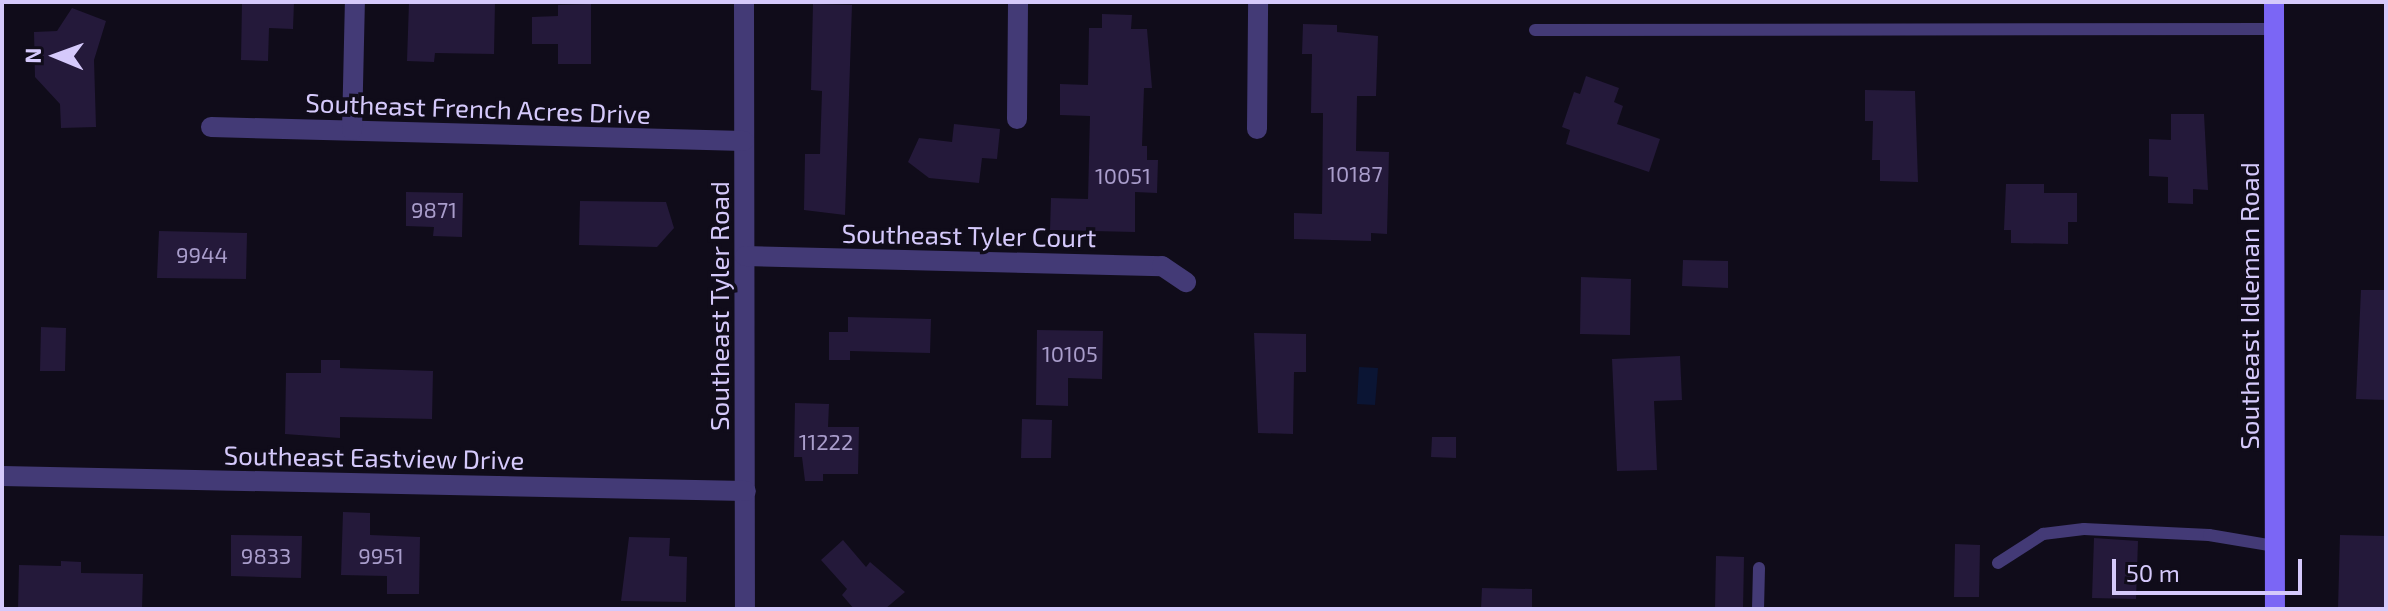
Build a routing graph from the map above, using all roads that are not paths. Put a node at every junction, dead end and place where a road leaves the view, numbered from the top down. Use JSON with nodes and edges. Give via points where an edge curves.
{"nodes":[{"id":1,"x":355,"y":2,"type":"edge"},
{"id":2,"x":744,"y":2,"type":"edge"},
{"id":3,"x":1018,"y":2,"type":"edge"},
{"id":4,"x":1258,"y":2,"type":"edge"},
{"id":5,"x":2274,"y":2,"type":"edge"},
{"id":6,"x":2275,"y":29,"type":"junction"},
{"id":7,"x":1535,"y":30,"type":"dead end"},
{"id":8,"x":1017,"y":119,"type":"dead end"},
{"id":9,"x":211,"y":127,"type":"dead end"},
{"id":10,"x":1257,"y":129,"type":"dead end"},
{"id":11,"x":352,"y":130,"type":"junction"},
{"id":12,"x":744,"y":141,"type":"junction"},
{"id":13,"x":745,"y":256,"type":"junction"},
{"id":14,"x":1186,"y":282,"type":"dead end"},
{"id":15,"x":2,"y":476,"type":"edge"},
{"id":16,"x":746,"y":491,"type":"junction"},
{"id":17,"x":2275,"y":546,"type":"junction"},
{"id":18,"x":1998,"y":563,"type":"dead end"},
{"id":19,"x":1759,"y":568,"type":"dead end"},
{"id":20,"x":745,"y":609,"type":"edge"},
{"id":21,"x":1758,"y":609,"type":"edge"},
{"id":22,"x":2275,"y":609,"type":"edge"}],
"edges":[{"from":1,"to":11,"type":"street"},
{"from":2,"to":12,"type":"street","name":"Southeast Tyler Road"},
{"from":3,"to":8,"type":"street"},
{"from":4,"to":10,"type":"street"},
{"from":5,"to":6,"type":"main road","name":"Southeast Idleman Road"},
{"from":6,"to":7,"type":"lane"},
{"from":6,"to":17,"type":"main road","name":"Southeast Idleman Road"},
{"from":9,"to":11,"type":"street","name":"Southeast French Acres Drive"},
{"from":11,"to":12,"type":"street","name":"Southeast French Acres Drive"},
{"from":12,"to":13,"type":"street","name":"Southeast Tyler Road"},
{"from":13,"to":14,"type":"street","name":"Southeast Tyler Court","via":[[1162,266]]},
{"from":13,"to":16,"type":"street","name":"Southeast Tyler Road"},
{"from":15,"to":16,"type":"street","name":"Southeast Eastview Drive"},
{"from":16,"to":20,"type":"street","name":"Southeast Tyler Road"},
{"from":17,"to":18,"type":"lane","via":[[2209,535],[2084,529],[2043,534]]},
{"from":17,"to":22,"type":"main road","name":"Southeast Idleman Road"},
{"from":19,"to":21,"type":"lane"}]}
